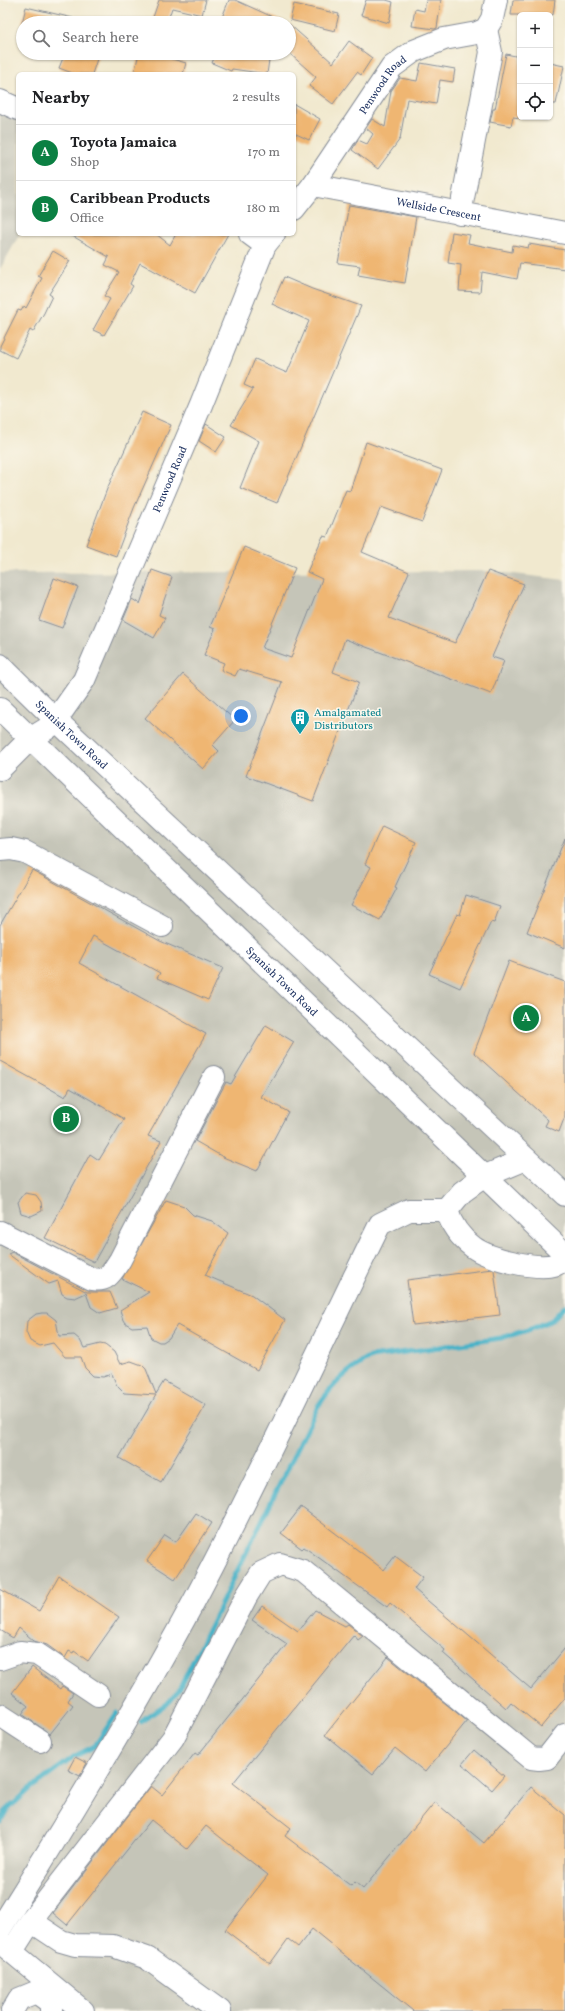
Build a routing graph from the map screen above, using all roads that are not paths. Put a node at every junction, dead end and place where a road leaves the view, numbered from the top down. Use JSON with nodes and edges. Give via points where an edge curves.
{"nodes":[{"id":1,"x":496,"y":0,"type":"edge"},
{"id":2,"x":486,"y":29,"type":"junction"},
{"id":3,"x":0,"y":101,"type":"edge"},
{"id":4,"x":16,"y":108,"type":"edge"},
{"id":5,"x":313,"y":185,"type":"junction"},
{"id":6,"x":296,"y":206,"type":"edge"},
{"id":7,"x":460,"y":214,"type":"junction"},
{"id":8,"x":565,"y":233,"type":"edge"},
{"id":9,"x":263,"y":238,"type":"edge"},
{"id":10,"x":0,"y":665,"type":"edge"},
{"id":11,"x":0,"y":709,"type":"edge"},
{"id":12,"x":56,"y":720,"type":"junction"},
{"id":13,"x":30,"y":739,"type":"junction"},
{"id":14,"x":0,"y":769,"type":"edge"},
{"id":15,"x":0,"y":850,"type":"edge"},
{"id":16,"x":162,"y":926,"type":"dead end"},
{"id":17,"x":214,"y":1077,"type":"dead end"},
{"id":18,"x":526,"y":1159,"type":"junction"},
{"id":19,"x":483,"y":1177,"type":"junction"},
{"id":20,"x":565,"y":1196,"type":"edge"},
{"id":21,"x":447,"y":1210,"type":"junction"},
{"id":22,"x":0,"y":1232,"type":"edge"},
{"id":23,"x":565,"y":1254,"type":"edge"},
{"id":24,"x":565,"y":1258,"type":"edge"},
{"id":25,"x":0,"y":1659,"type":"edge"},
{"id":26,"x":98,"y":1695,"type":"dead end"},
{"id":27,"x":0,"y":1715,"type":"edge"},
{"id":28,"x":565,"y":1735,"type":"edge"},
{"id":29,"x":40,"y":1741,"type":"dead end"},
{"id":30,"x":31,"y":1921,"type":"junction"},
{"id":31,"x":0,"y":1929,"type":"edge"},
{"id":32,"x":6,"y":1947,"type":"edge"},
{"id":33,"x":12,"y":2011,"type":"edge"},
{"id":34,"x":51,"y":2011,"type":"edge"},
{"id":35,"x":83,"y":2011,"type":"edge"},
{"id":36,"x":220,"y":2011,"type":"edge"}],
"edges":[{"from":1,"to":2,"type":"main road","via":[[492,19]]},
{"from":2,"to":5,"type":"main road","name":"Penwood Road","via":[[419,48],[392,67]]},
{"from":2,"to":7,"type":"main road","via":[[491,52]]},
{"from":3,"to":4,"type":"main road"},
{"from":5,"to":6,"type":"main road","name":"Penwood Road"},
{"from":5,"to":7,"type":"main road","name":"Wellside Crescent"},
{"from":7,"to":8,"type":"main road","name":"Wellside Crescent"},
{"from":9,"to":12,"type":"main road","name":"Penwood Road","via":[[201,405],[84,680]]},
{"from":10,"to":12,"type":"main road","name":"Spanish Town Road"},
{"from":11,"to":13,"type":"main road","name":"Spanish Town Road"},
{"from":12,"to":13,"type":"main road","name":"Penwood Road"},
{"from":12,"to":18,"type":"main road","name":"Spanish Town Road"},
{"from":13,"to":14,"type":"main road","name":"Penwood Road"},
{"from":13,"to":19,"type":"main road","name":"Spanish Town Road"},
{"from":15,"to":16,"type":"main road","via":[[25,852]]},
{"from":17,"to":22,"type":"main road","via":[[110,1276],[100,1280],[92,1279]]},
{"from":18,"to":19,"type":"main road"},
{"from":18,"to":20,"type":"main road","name":"Spanish Town Road"},
{"from":19,"to":21,"type":"main road","via":[[462,1192]]},
{"from":19,"to":23,"type":"main road","name":"Spanish Town Road"},
{"from":21,"to":24,"type":"main road","via":[[451,1224],[474,1248],[508,1262],[542,1266],[558,1264]]},
{"from":21,"to":31,"type":"main road","via":[[409,1210],[380,1224],[283,1428],[194,1602],[138,1703]]},
{"from":25,"to":26,"type":"main road","via":[[20,1652],[37,1654]]},
{"from":27,"to":29,"type":"main road"},
{"from":28,"to":30,"type":"main road","via":[[547,1758],[531,1758],[303,1571],[280,1564],[261,1573],[246,1597],[173,1738]]},
{"from":30,"to":32,"type":"main road"},
{"from":30,"to":36,"type":"main road","via":[[61,1941],[75,1945],[113,1946],[147,1958]]},
{"from":32,"to":35,"type":"main road"},
{"from":33,"to":34,"type":"main road","via":[[19,1999],[36,1992],[51,2003]]}]}
